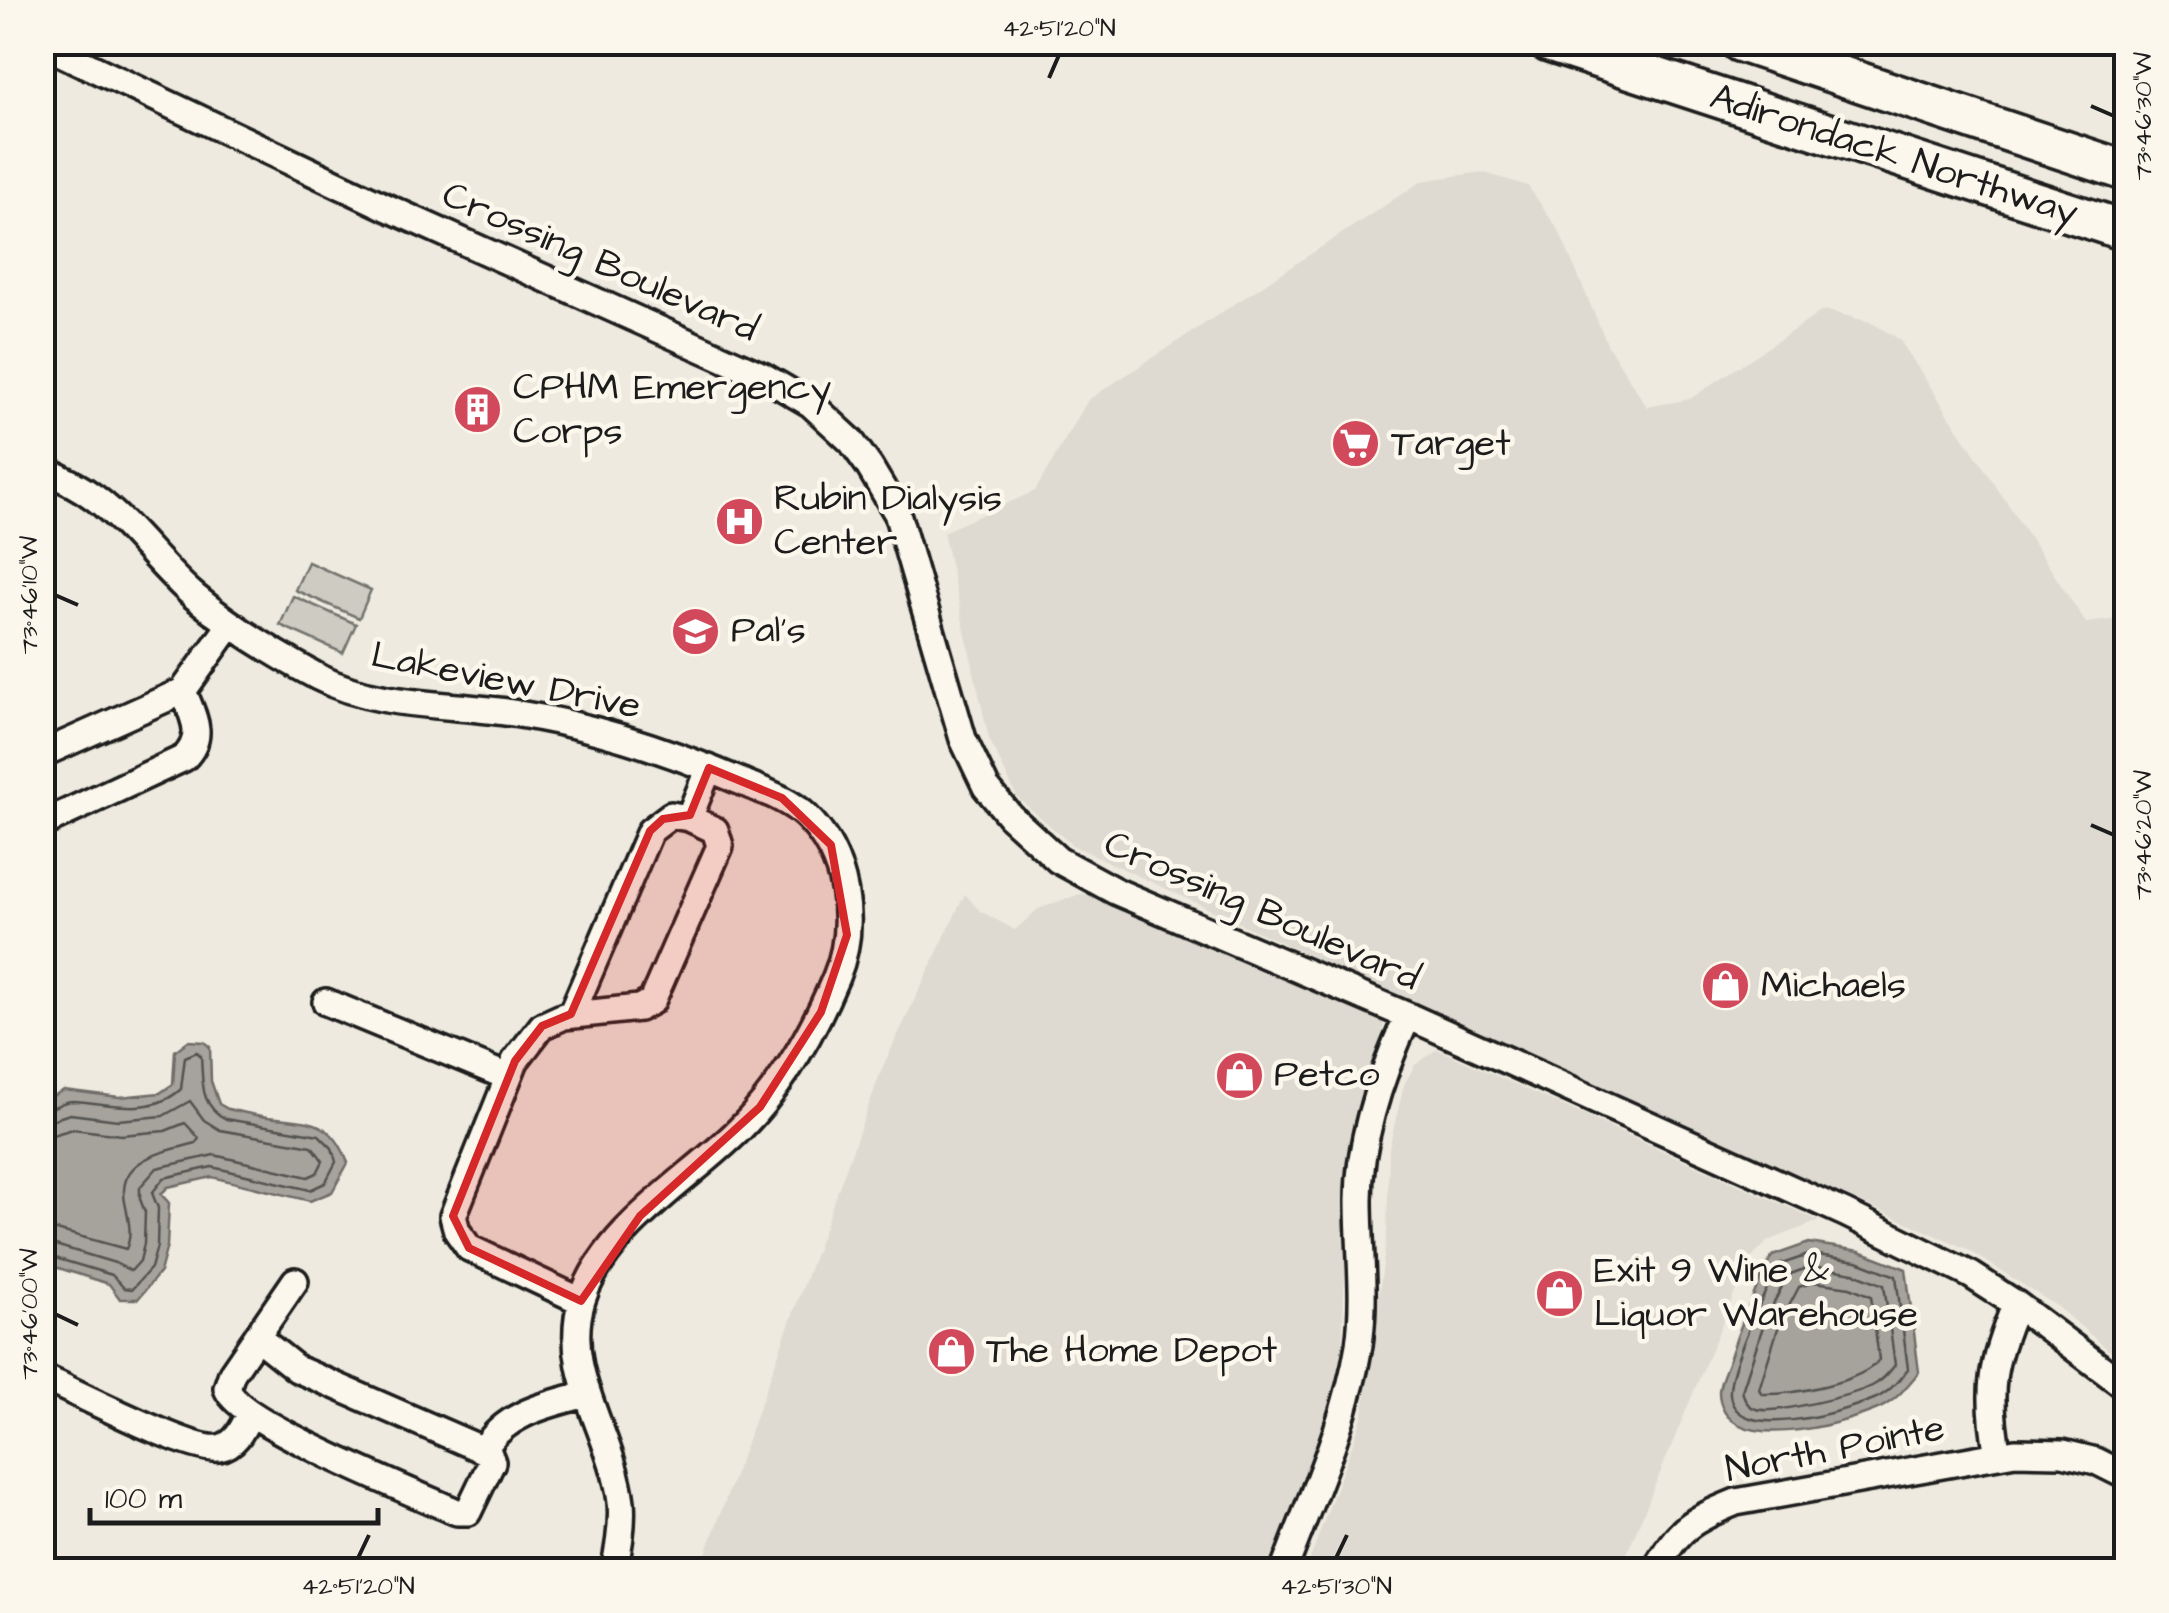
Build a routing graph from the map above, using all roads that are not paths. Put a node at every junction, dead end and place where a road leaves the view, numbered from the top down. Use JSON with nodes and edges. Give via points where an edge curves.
{"nodes":[{"id":1,"x":1548,"y":42,"type":"edge"},
{"id":2,"x":1740,"y":42,"type":"edge"},
{"id":3,"x":42,"y":44,"type":"edge"},
{"id":4,"x":2126,"y":170,"type":"edge"},
{"id":5,"x":2126,"y":231,"type":"edge"},
{"id":6,"x":42,"y":469,"type":"edge"},
{"id":7,"x":231,"y":624,"type":"junction"},
{"id":8,"x":183,"y":691,"type":"junction"},
{"id":9,"x":42,"y":754,"type":"edge"},
{"id":10,"x":709,"y":768,"type":"junction"},
{"id":11,"x":689,"y":818,"type":"junction"},
{"id":12,"x":42,"y":824,"type":"edge"},
{"id":13,"x":326,"y":1002,"type":"dead end"},
{"id":14,"x":571,"y":1015,"type":"junction"},
{"id":15,"x":1408,"y":1016,"type":"junction"},
{"id":16,"x":508,"y":1076,"type":"junction"},
{"id":17,"x":295,"y":1282,"type":"dead end"},
{"id":18,"x":582,"y":1301,"type":"junction"},
{"id":19,"x":2016,"y":1304,"type":"junction"},
{"id":20,"x":257,"y":1337,"type":"junction"},
{"id":21,"x":42,"y":1377,"type":"edge"},
{"id":22,"x":2126,"y":1387,"type":"edge"},
{"id":23,"x":587,"y":1394,"type":"junction"},
{"id":24,"x":250,"y":1414,"type":"junction"},
{"id":25,"x":484,"y":1450,"type":"junction"},
{"id":26,"x":1998,"y":1455,"type":"junction"},
{"id":27,"x":2126,"y":1476,"type":"edge"},
{"id":28,"x":614,"y":1570,"type":"edge"},
{"id":29,"x":1284,"y":1570,"type":"edge"},
{"id":30,"x":1655,"y":1570,"type":"edge"}],
"edges":[{"from":1,"to":5,"type":"highway","name":"Adirondack Northway"},
{"from":2,"to":4,"type":"highway","name":"Adirondack Northway"},
{"from":3,"to":15,"type":"street","name":"Crossing Boulevard","via":[[763,376],[811,404],[851,441],[897,514],[963,738],[986,787],[1010,816],[1058,860],[1115,891]]},
{"from":6,"to":7,"type":"street","name":"Lakeview Drive","via":[[97,499]]},
{"from":7,"to":8,"type":"street"},
{"from":7,"to":10,"type":"street","name":"Lakeview Drive","via":[[322,679],[366,695],[553,720]]},
{"from":8,"to":9,"type":"street"},
{"from":8,"to":12,"type":"street","via":[[198,734],[195,748]]},
{"from":10,"to":11,"type":"street"},
{"from":10,"to":18,"type":"street","name":"Lakeview Drive","via":[[782,798],[830,845],[844,886],[847,934],[839,970],[786,1073],[760,1107],[640,1216],[591,1278]]},
{"from":11,"to":14,"type":"street","via":[[671,815],[650,831]]},
{"from":11,"to":14,"type":"street","via":[[716,830],[720,846],[652,1000],[638,1008]]},
{"from":13,"to":16,"type":"street"},
{"from":14,"to":16,"type":"street","via":[[542,1026]]},
{"from":15,"to":19,"type":"street","name":"Crossing Boulevard","via":[[1846,1214]]},
{"from":15,"to":29,"type":"street","via":[[1365,1144],[1359,1196],[1363,1294],[1349,1394]]},
{"from":16,"to":18,"type":"street","via":[[454,1223],[478,1254]]},
{"from":17,"to":20,"type":"street"},
{"from":18,"to":23,"type":"street","name":"Lakeview Drive","via":[[578,1354]]},
{"from":19,"to":22,"type":"street","name":"Crossing Boulevard"},
{"from":19,"to":26,"type":"street","name":"North Pointe","via":[[1990,1390]]},
{"from":20,"to":24,"type":"street","via":[[227,1388]]},
{"from":20,"to":25,"type":"street","via":[[297,1369]]},
{"from":21,"to":24,"type":"street","via":[[209,1448],[230,1444]]},
{"from":23,"to":25,"type":"street","via":[[509,1422]]},
{"from":23,"to":28,"type":"street","name":"Lakeview Drive","via":[[621,1504]]},
{"from":24,"to":25,"type":"street","via":[[463,1513],[492,1462]]},
{"from":26,"to":27,"type":"street","name":"North Pointe","via":[[2064,1453]]},
{"from":26,"to":30,"type":"street","name":"North Pointe","via":[[1736,1502],[1693,1519]]}]}
